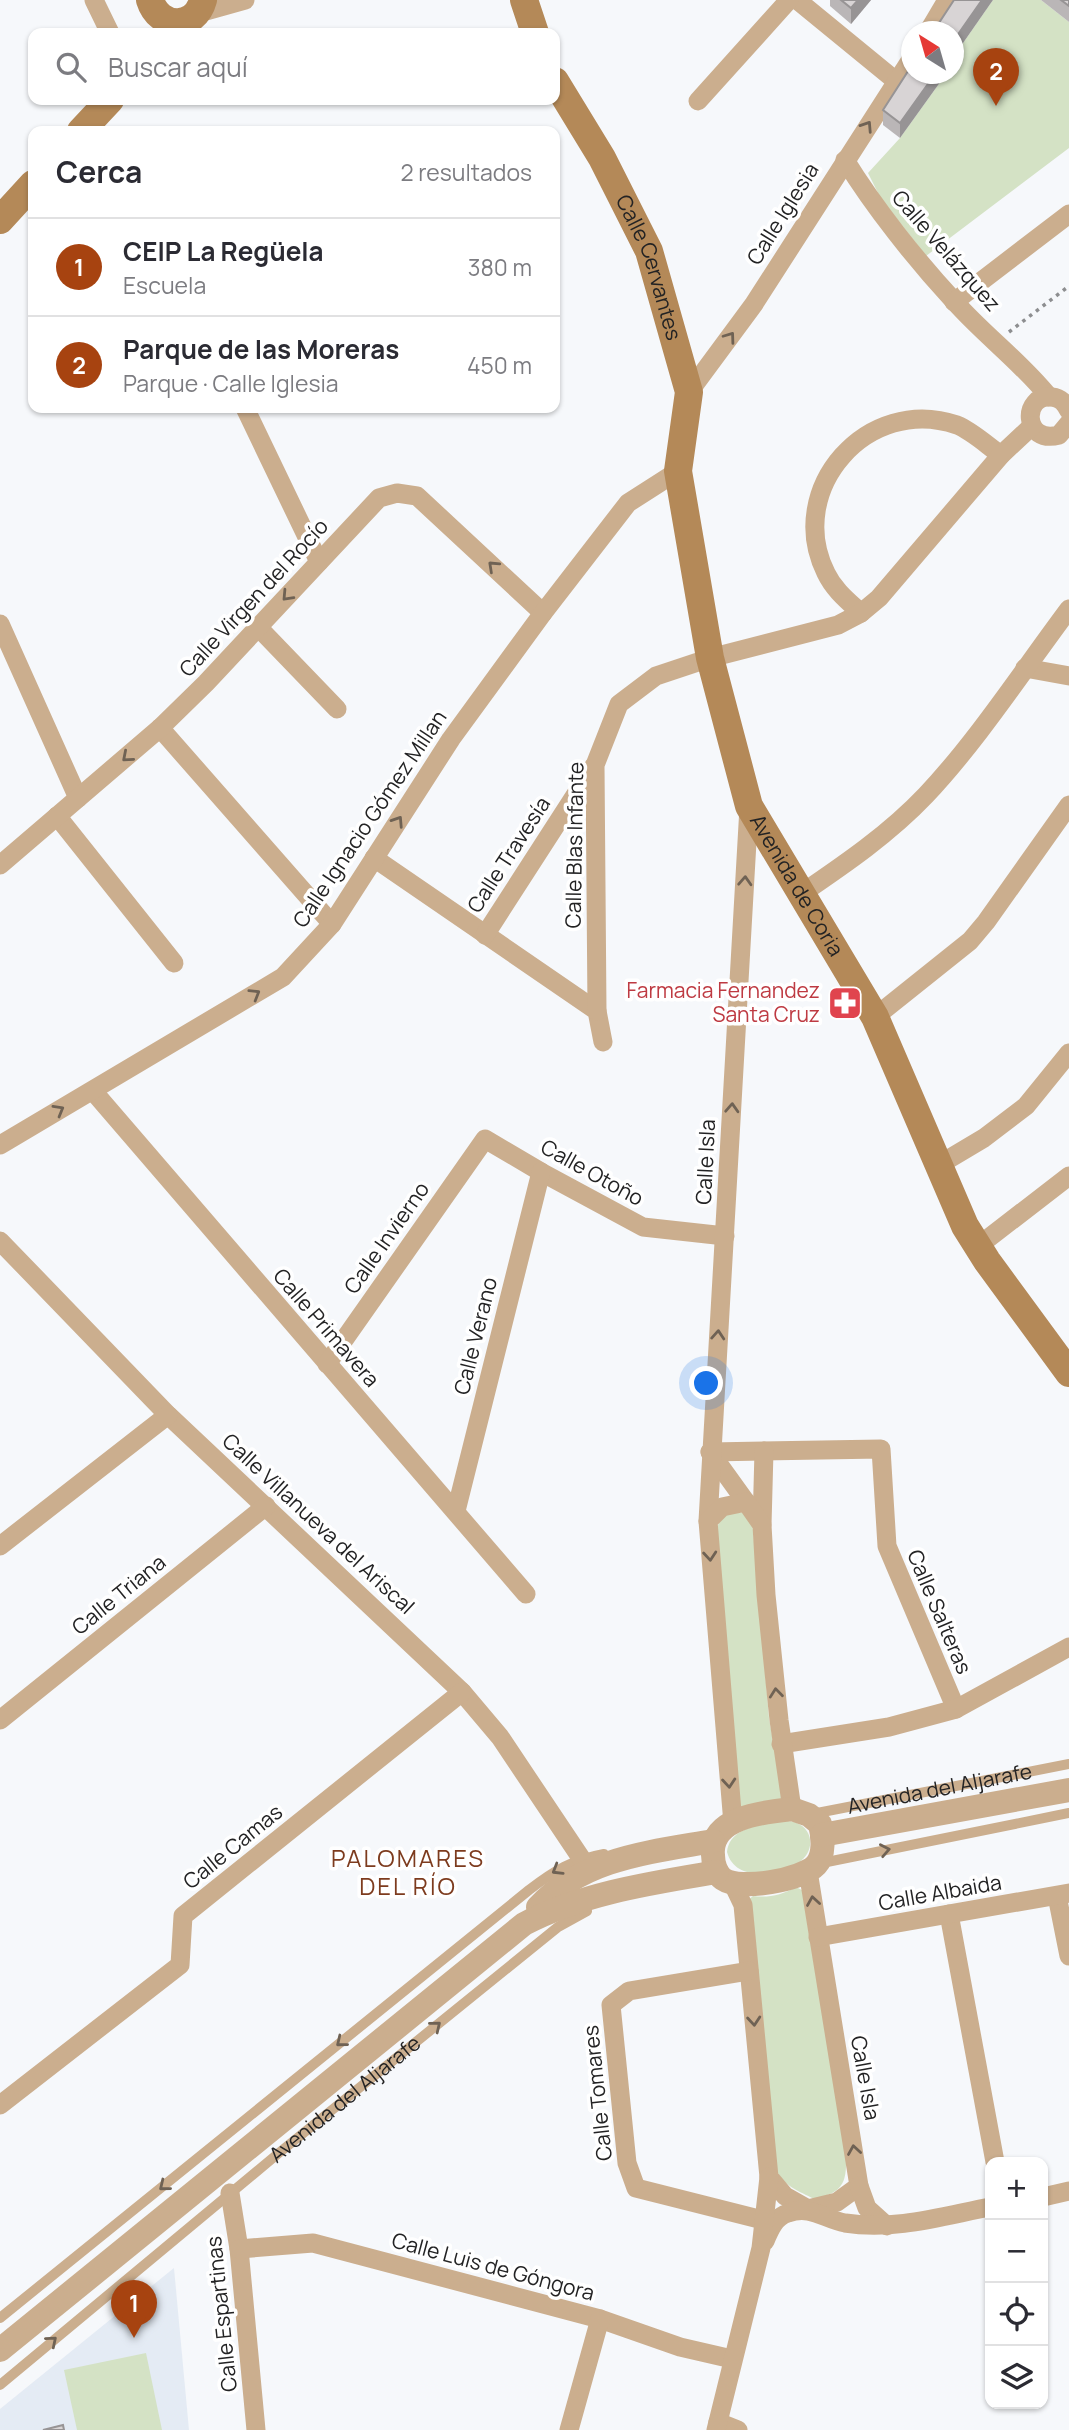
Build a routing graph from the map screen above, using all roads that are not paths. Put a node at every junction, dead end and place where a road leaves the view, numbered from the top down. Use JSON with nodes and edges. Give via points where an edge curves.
{"nodes":[{"id":1,"x":94,"y":0,"type":"edge"},
{"id":2,"x":245,"y":0,"type":"edge"},
{"id":3,"x":524,"y":0,"type":"edge"},
{"id":4,"x":789,"y":0,"type":"edge"},
{"id":5,"x":797,"y":0,"type":"edge"},
{"id":6,"x":947,"y":0,"type":"edge"},
{"id":7,"x":151,"y":14,"type":"edge"},
{"id":8,"x":187,"y":17,"type":"edge"},
{"id":9,"x":935,"y":21,"type":"edge"},
{"id":10,"x":108,"y":28,"type":"edge"},
{"id":11,"x":533,"y":28,"type":"edge"},
{"id":12,"x":901,"y":74,"type":"edge"},
{"id":13,"x":896,"y":81,"type":"junction"},
{"id":14,"x":560,"y":89,"type":"edge"},
{"id":15,"x":698,"y":101,"type":"dead end"},
{"id":16,"x":105,"y":105,"type":"edge"},
{"id":17,"x":86,"y":126,"type":"edge"},
{"id":18,"x":845,"y":160,"type":"junction"},
{"id":19,"x":28,"y":189,"type":"edge"},
{"id":20,"x":1069,"y":214,"type":"edge"},
{"id":21,"x":0,"y":220,"type":"edge"},
{"id":22,"x":954,"y":302,"type":"junction"},
{"id":23,"x":689,"y":392,"type":"junction"},
{"id":24,"x":1065,"y":408,"type":"edge"},
{"id":25,"x":247,"y":413,"type":"edge"},
{"id":26,"x":1032,"y":426,"type":"junction"},
{"id":27,"x":1001,"y":455,"type":"junction"},
{"id":28,"x":678,"y":471,"type":"junction"},
{"id":29,"x":319,"y":562,"type":"junction"},
{"id":30,"x":1069,"y":609,"type":"edge"},
{"id":31,"x":543,"y":613,"type":"junction"},
{"id":32,"x":861,"y":613,"type":"junction"},
{"id":33,"x":0,"y":624,"type":"edge"},
{"id":34,"x":258,"y":627,"type":"junction"},
{"id":35,"x":710,"y":658,"type":"junction"},
{"id":36,"x":1025,"y":668,"type":"junction"},
{"id":37,"x":1069,"y":676,"type":"edge"},
{"id":38,"x":337,"y":709,"type":"dead end"},
{"id":39,"x":160,"y":728,"type":"junction"},
{"id":40,"x":595,"y":765,"type":"junction"},
{"id":41,"x":78,"y":798,"type":"junction"},
{"id":42,"x":1069,"y":805,"type":"edge"},
{"id":43,"x":749,"y":806,"type":"junction"},
{"id":44,"x":57,"y":816,"type":"junction"},
{"id":45,"x":374,"y":858,"type":"junction"},
{"id":46,"x":0,"y":865,"type":"edge"},
{"id":47,"x":801,"y":894,"type":"junction"},
{"id":48,"x":332,"y":924,"type":"junction"},
{"id":49,"x":485,"y":934,"type":"junction"},
{"id":50,"x":174,"y":963,"type":"dead end"},
{"id":51,"x":597,"y":1011,"type":"junction"},
{"id":52,"x":875,"y":1017,"type":"junction"},
{"id":53,"x":603,"y":1042,"type":"dead end"},
{"id":54,"x":1069,"y":1053,"type":"edge"},
{"id":55,"x":93,"y":1091,"type":"junction"},
{"id":56,"x":485,"y":1139,"type":"joint"},
{"id":57,"x":0,"y":1145,"type":"edge"},
{"id":58,"x":937,"y":1166,"type":"junction"},
{"id":59,"x":541,"y":1172,"type":"junction"},
{"id":60,"x":1069,"y":1176,"type":"edge"},
{"id":61,"x":725,"y":1236,"type":"junction"},
{"id":62,"x":0,"y":1241,"type":"edge"},
{"id":63,"x":977,"y":1247,"type":"junction"},
{"id":64,"x":327,"y":1364,"type":"junction"},
{"id":65,"x":1068,"y":1368,"type":"edge"},
{"id":66,"x":169,"y":1415,"type":"junction"},
{"id":67,"x":764,"y":1451,"type":"junction"},
{"id":68,"x":710,"y":1452,"type":"junction"},
{"id":69,"x":746,"y":1502,"type":"junction"},
{"id":70,"x":266,"y":1506,"type":"junction"},
{"id":71,"x":456,"y":1511,"type":"junction"},
{"id":72,"x":708,"y":1521,"type":"junction"},
{"id":73,"x":762,"y":1525,"type":"junction"},
{"id":74,"x":0,"y":1546,"type":"edge"},
{"id":75,"x":526,"y":1594,"type":"dead end"},
{"id":76,"x":1069,"y":1647,"type":"edge"},
{"id":77,"x":462,"y":1692,"type":"junction"},
{"id":78,"x":956,"y":1709,"type":"junction"},
{"id":79,"x":0,"y":1720,"type":"edge"},
{"id":80,"x":781,"y":1744,"type":"junction"},
{"id":81,"x":1069,"y":1764,"type":"edge"},
{"id":82,"x":1069,"y":1790,"type":"edge"},
{"id":83,"x":1069,"y":1813,"type":"edge"},
{"id":84,"x":808,"y":1819,"type":"junction"},
{"id":85,"x":721,"y":1832,"type":"junction"},
{"id":86,"x":581,"y":1858,"type":"junction"},
{"id":87,"x":813,"y":1867,"type":"junction"},
{"id":88,"x":724,"y":1878,"type":"junction"},
{"id":89,"x":675,"y":1891,"type":"dead end"},
{"id":90,"x":1063,"y":1894,"type":"edge"},
{"id":91,"x":611,"y":1904,"type":"dead end"},
{"id":92,"x":949,"y":1914,"type":"junction"},
{"id":93,"x":524,"y":1924,"type":"junction"},
{"id":94,"x":818,"y":1937,"type":"junction"},
{"id":95,"x":1069,"y":1956,"type":"edge"},
{"id":96,"x":749,"y":1971,"type":"junction"},
{"id":97,"x":0,"y":2105,"type":"edge"},
{"id":98,"x":994,"y":2157,"type":"edge"},
{"id":99,"x":769,"y":2177,"type":"junction"},
{"id":100,"x":859,"y":2186,"type":"junction"},
{"id":101,"x":1069,"y":2192,"type":"edge"},
{"id":102,"x":230,"y":2193,"type":"junction"},
{"id":103,"x":1048,"y":2196,"type":"edge"},
{"id":104,"x":985,"y":2208,"type":"edge"},
{"id":105,"x":808,"y":2209,"type":"junction"},
{"id":106,"x":764,"y":2220,"type":"junction"},
{"id":107,"x":887,"y":2226,"type":"junction"},
{"id":108,"x":761,"y":2248,"type":"junction"},
{"id":109,"x":239,"y":2249,"type":"junction"},
{"id":110,"x":0,"y":2318,"type":"edge"},
{"id":111,"x":600,"y":2319,"type":"junction"},
{"id":112,"x":0,"y":2350,"type":"edge"},
{"id":113,"x":732,"y":2359,"type":"junction"},
{"id":114,"x":0,"y":2385,"type":"edge"},
{"id":115,"x":717,"y":2426,"type":"edge"},
{"id":116,"x":257,"y":2430,"type":"edge"},
{"id":117,"x":569,"y":2430,"type":"edge"},
{"id":118,"x":738,"y":2430,"type":"edge"}],
"edges":[{"from":1,"to":10,"type":"street"},
{"from":2,"to":8,"type":"street"},
{"from":3,"to":11,"type":"main road"},
{"from":4,"to":15,"type":"street"},
{"from":5,"to":13,"type":"street"},
{"from":6,"to":9,"type":"street"},
{"from":7,"to":8,"type":"main road","via":[[163,19]]},
{"from":12,"to":13,"type":"street","name":"Calle Iglesia"},
{"from":18,"to":13,"type":"street","name":"Calle Iglesia","one_way":true},
{"from":14,"to":23,"type":"main road","name":"Calle Cervantes","via":[[602,158],[649,251]]},
{"from":16,"to":17,"type":"main road"},
{"from":18,"to":22,"type":"street","name":"Calle Velázquez","via":[[868,196]]},
{"from":23,"to":18,"type":"street","name":"Calle Iglesia","one_way":true,"via":[[754,304]]},
{"from":19,"to":21,"type":"main road"},
{"from":20,"to":22,"type":"street"},
{"from":22,"to":24,"type":"street","name":"Calle Velázquez"},
{"from":23,"to":28,"type":"main road","name":"Calle Cervantes"},
{"from":24,"to":26,"type":"street","via":[[1042,398],[1033,407]]},
{"from":24,"to":26,"type":"street","via":[[1064,431],[1053,437],[1041,435]]},
{"from":25,"to":29,"type":"street"},
{"from":26,"to":27,"type":"street","name":"Calle Blas Infante"},
{"from":27,"to":32,"type":"street","name":"Calle Blas Infante","via":[[879,598]]},
{"from":27,"to":32,"type":"street","via":[[960,426],[936,419],[887,425],[844,452],[828,474],[814,523],[826,573]]},
{"from":28,"to":31,"type":"street","name":"Calle Ignacio Gómez Millan","via":[[628,503]]},
{"from":28,"to":35,"type":"main road","name":"Avenida de Coria"},
{"from":31,"to":29,"type":"street","name":"Calle Virgen del Rocío","one_way":true,"via":[[416,496],[397,493],[379,498]]},
{"from":29,"to":34,"type":"street","name":"Calle Virgen del Rocío","one_way":true},
{"from":30,"to":36,"type":"street"},
{"from":45,"to":31,"type":"street","name":"Calle Ignacio Gómez Millan","one_way":true,"via":[[451,739]]},
{"from":32,"to":35,"type":"street","name":"Calle Blas Infante","via":[[838,625]]},
{"from":33,"to":41,"type":"street"},
{"from":34,"to":38,"type":"street"},
{"from":34,"to":39,"type":"street","name":"Calle Virgen del Rocío"},
{"from":35,"to":40,"type":"street","name":"Calle Blas Infante","via":[[656,676],[619,704]]},
{"from":35,"to":43,"type":"main road","name":"Avenida de Coria"},
{"from":36,"to":37,"type":"street"},
{"from":36,"to":47,"type":"street","via":[[926,795],[874,844]]},
{"from":39,"to":41,"type":"street","name":"Calle Virgen del Rocío","one_way":true},
{"from":39,"to":48,"type":"street"},
{"from":40,"to":49,"type":"street","name":"Calle Travesía"},
{"from":40,"to":51,"type":"street","name":"Calle Blas Infante"},
{"from":41,"to":44,"type":"street","name":"Calle Virgen del Rocío"},
{"from":42,"to":52,"type":"street","via":[[970,941]]},
{"from":43,"to":47,"type":"main road","name":"Avenida de Coria"},
{"from":61,"to":43,"type":"street","name":"Calle Isla","one_way":true},
{"from":44,"to":46,"type":"street","name":"Calle Virgen del Rocío"},
{"from":44,"to":50,"type":"street"},
{"from":45,"to":48,"type":"street","name":"Calle Ignacio Gómez Millan"},
{"from":45,"to":49,"type":"street"},
{"from":47,"to":52,"type":"main road","name":"Avenida de Coria"},
{"from":55,"to":48,"type":"street","name":"Calle Ignacio Gómez Millan","one_way":true,"via":[[283,977]]},
{"from":49,"to":51,"type":"street"},
{"from":51,"to":53,"type":"street","name":"Calle Blas Infante"},
{"from":52,"to":58,"type":"main road","name":"Avenida de Coria"},
{"from":54,"to":58,"type":"street","via":[[1026,1106]]},
{"from":57,"to":55,"type":"street","name":"Calle Ignacio Gómez Millan","one_way":true},
{"from":55,"to":64,"type":"street","name":"Calle Primavera"},
{"from":56,"to":59,"type":"street","name":"Calle Otoño"},
{"from":56,"to":64,"type":"street","name":"Calle Invierno"},
{"from":58,"to":63,"type":"main road","name":"Avenida de Coria"},
{"from":59,"to":61,"type":"street","name":"Calle Otoño","via":[[643,1227]]},
{"from":59,"to":71,"type":"street","name":"Calle Verano"},
{"from":60,"to":63,"type":"street"},
{"from":68,"to":61,"type":"street","name":"Calle Isla","one_way":true},
{"from":62,"to":66,"type":"street","name":"Calle Villanueva del Ariscal"},
{"from":63,"to":65,"type":"main road","name":"Avenida de Coria"},
{"from":64,"to":71,"type":"street","name":"Calle Primavera"},
{"from":66,"to":70,"type":"street","name":"Calle Villanueva del Ariscal"},
{"from":66,"to":74,"type":"street"},
{"from":67,"to":68,"type":"street","name":"Calle Salteras"},
{"from":67,"to":73,"type":"street"},
{"from":67,"to":78,"type":"street","name":"Calle Salteras","via":[[881,1450],[887,1546]]},
{"from":68,"to":69,"type":"street"},
{"from":68,"to":72,"type":"street","name":"Calle Isla"},
{"from":69,"to":72,"type":"street","via":[[722,1507]]},
{"from":69,"to":73,"type":"street"},
{"from":70,"to":77,"type":"street","name":"Calle Villanueva del Ariscal"},
{"from":70,"to":79,"type":"street","name":"Calle Triana"},
{"from":71,"to":75,"type":"street","name":"Calle Primavera"},
{"from":72,"to":85,"type":"street","name":"Calle Isla","one_way":true},
{"from":80,"to":73,"type":"street","one_way":true},
{"from":76,"to":78,"type":"street"},
{"from":77,"to":86,"type":"street","name":"Calle Villanueva del Ariscal","via":[[500,1737]]},
{"from":77,"to":97,"type":"street","name":"Calle Camas","via":[[183,1916],[180,1965]]},
{"from":78,"to":80,"type":"street","via":[[889,1727]]},
{"from":80,"to":84,"type":"street"},
{"from":81,"to":84,"type":"lane","name":"Avenida del Aljarafe"},
{"from":82,"to":84,"type":"street","name":"Avenida del Aljarafe"},
{"from":87,"to":83,"type":"lane","name":"Avenida del Aljarafe","one_way":true},
{"from":84,"to":85,"type":"street","name":"Avenida del Aljarafe","via":[[764,1812]]},
{"from":84,"to":87,"type":"street","name":"Avenida del Aljarafe","via":[[822,1849]]},
{"from":85,"to":86,"type":"lane","name":"Avenida del Aljarafe"},
{"from":85,"to":88,"type":"street","via":[[712,1856]]},
{"from":85,"to":93,"type":"street","name":"Avenida del Aljarafe","via":[[608,1861],[556,1891]]},
{"from":86,"to":110,"type":"lane","name":"Avenida del Aljarafe","one_way":true,"via":[[529,1890]]},
{"from":87,"to":88,"type":"street","name":"Avenida del Aljarafe","via":[[771,1882],[751,1884]]},
{"from":94,"to":87,"type":"street","name":"Calle Isla","one_way":true},
{"from":88,"to":89,"type":"lane","name":"Avenida del Aljarafe"},
{"from":88,"to":93,"type":"street","name":"Avenida del Aljarafe","via":[[585,1898]]},
{"from":88,"to":96,"type":"street","via":[[743,1905]]},
{"from":90,"to":92,"type":"street","name":"Calle Albaida"},
{"from":90,"to":95,"type":"street"},
{"from":102,"to":91,"type":"lane","name":"Avenida del Aljarafe","one_way":true,"via":[[558,1927],[577,1914]]},
{"from":92,"to":94,"type":"street","name":"Calle Albaida"},
{"from":92,"to":98,"type":"street"},
{"from":93,"to":112,"type":"street","name":"Avenida del Aljarafe"},
{"from":100,"to":94,"type":"street","name":"Calle Isla","one_way":true},
{"from":96,"to":99,"type":"street","one_way":true},
{"from":96,"to":106,"type":"street","name":"Calle Tomares","via":[[629,1991],[611,2005],[627,2163],[636,2188]]},
{"from":99,"to":105,"type":"street","via":[[785,2196]]},
{"from":99,"to":106,"type":"street"},
{"from":100,"to":105,"type":"street","via":[[837,2202]]},
{"from":100,"to":107,"type":"street","name":"Calle Isla","via":[[867,2208]]},
{"from":101,"to":103,"type":"street"},
{"from":102,"to":109,"type":"street","name":"Calle Espartinas"},
{"from":114,"to":102,"type":"lane","name":"Avenida del Aljarafe","one_way":true},
{"from":104,"to":107,"type":"street"},
{"from":105,"to":107,"type":"street","via":[[844,2222]]},
{"from":105,"to":108,"type":"street","via":[[787,2213],[773,2223]]},
{"from":106,"to":108,"type":"street"},
{"from":108,"to":113,"type":"street"},
{"from":109,"to":111,"type":"street","name":"Calle Luis de Góngora","via":[[313,2243]]},
{"from":109,"to":116,"type":"street","name":"Calle Espartinas"},
{"from":111,"to":113,"type":"street","name":"Calle Luis de Góngora","via":[[680,2347]]},
{"from":111,"to":117,"type":"street"},
{"from":113,"to":115,"type":"street"},
{"from":115,"to":118,"type":"street"}]}
